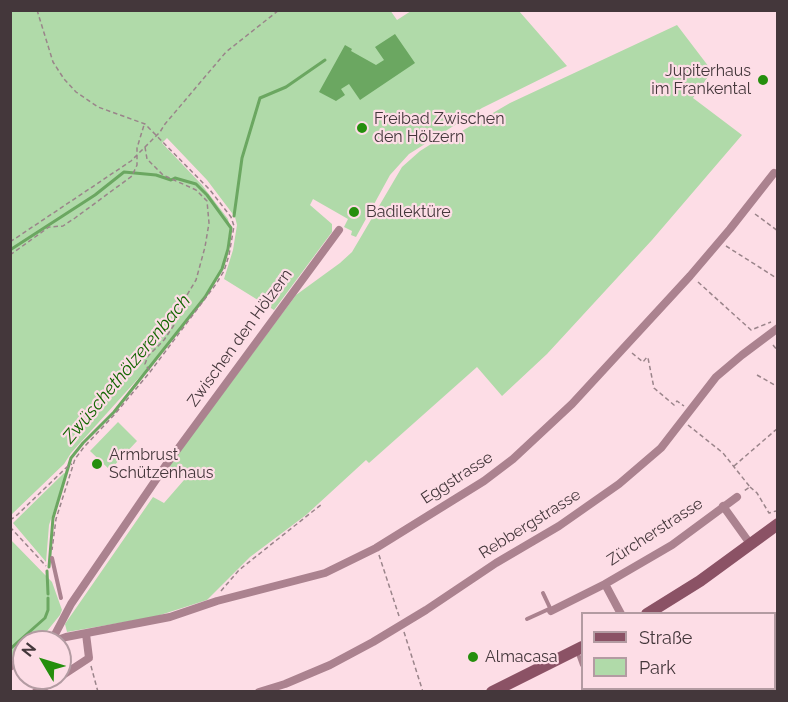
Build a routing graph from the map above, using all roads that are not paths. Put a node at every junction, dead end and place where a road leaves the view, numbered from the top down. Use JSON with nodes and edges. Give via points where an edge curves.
{"nodes":[{"id":1,"x":774,"y":173,"type":"dead end"},
{"id":2,"x":339,"y":230,"type":"dead end"},
{"id":3,"x":777,"y":328,"type":"edge"},
{"id":4,"x":736,"y":497,"type":"road end"},
{"id":5,"x":723,"y":506,"type":"junction"},
{"id":6,"x":777,"y":517,"type":"edge"},
{"id":7,"x":751,"y":544,"type":"junction"},
{"id":8,"x":52,"y":558,"type":"road end"},
{"id":9,"x":605,"y":584,"type":"junction"},
{"id":10,"x":543,"y":593,"type":"dead end"},
{"id":11,"x":61,"y":598,"type":"dead end"},
{"id":12,"x":551,"y":610,"type":"junction"},
{"id":13,"x":620,"y":612,"type":"edge"},
{"id":14,"x":650,"y":612,"type":"edge"},
{"id":15,"x":527,"y":619,"type":"dead end"},
{"id":16,"x":57,"y":630,"type":"edge"},
{"id":17,"x":86,"y":634,"type":"junction"},
{"id":18,"x":72,"y":636,"type":"edge"},
{"id":19,"x":579,"y":649,"type":"edge"},
{"id":20,"x":72,"y":669,"type":"edge"},
{"id":21,"x":259,"y":692,"type":"edge"},
{"id":22,"x":492,"y":692,"type":"edge"}],
"edges":[{"from":1,"to":17,"type":"street","name":"Eggstrasse","via":[[690,276],[572,404],[483,481],[376,548],[325,573],[217,601],[170,618]]},
{"from":2,"to":16,"type":"street","name":"Zwischen den Hölzern","via":[[166,465]]},
{"from":3,"to":21,"type":"street","name":"Rebbergstrasse","via":[[716,377],[661,448],[619,484],[402,628],[330,665]]},
{"from":4,"to":5,"type":"street","name":"Zürcherstrasse"},
{"from":5,"to":7,"type":"street","name":"Zürcherstrasse"},
{"from":5,"to":9,"type":"street","name":"Zürcherstrasse","via":[[672,545]]},
{"from":6,"to":7,"type":"main road"},
{"from":7,"to":14,"type":"main road"},
{"from":8,"to":11,"type":"lane"},
{"from":9,"to":12,"type":"street","name":"Zürcherstrasse"},
{"from":9,"to":13,"type":"street","name":"Zürcherstrasse"},
{"from":10,"to":12,"type":"lane"},
{"from":12,"to":15,"type":"lane"},
{"from":17,"to":18,"type":"street","name":"Eggstrasse"},
{"from":17,"to":20,"type":"street","via":[[88,658]]},
{"from":19,"to":22,"type":"main road"}]}
